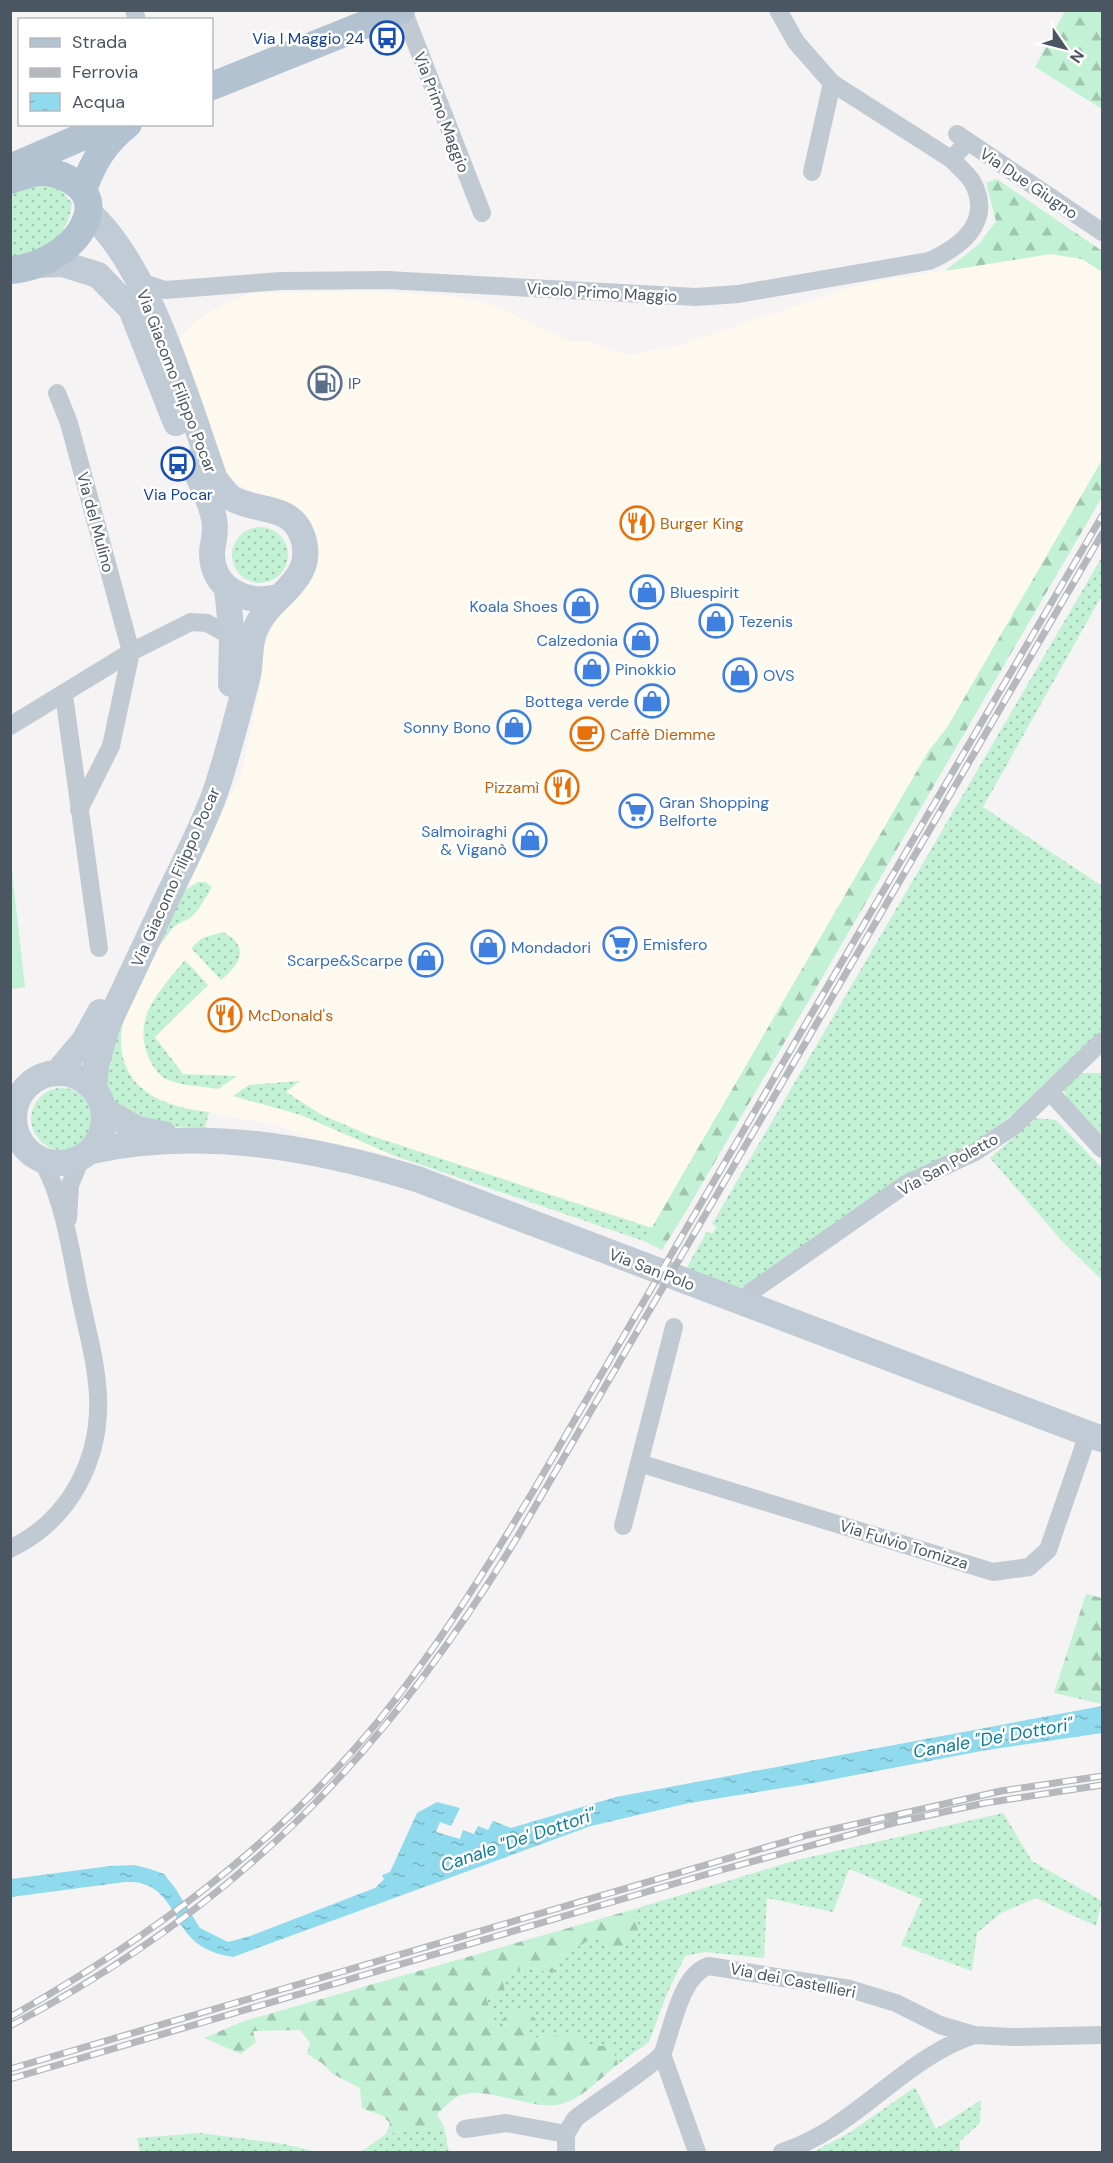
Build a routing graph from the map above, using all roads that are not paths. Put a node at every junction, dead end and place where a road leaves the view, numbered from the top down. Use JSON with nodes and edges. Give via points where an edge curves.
{"nodes":[{"id":1,"x":402,"y":10,"type":"edge"},
{"id":2,"x":778,"y":10,"type":"edge"},
{"id":3,"x":832,"y":83,"type":"junction"},
{"id":4,"x":213,"y":86,"type":"edge"},
{"id":5,"x":113,"y":126,"type":"edge"},
{"id":6,"x":951,"y":159,"type":"junction"},
{"id":7,"x":812,"y":172,"type":"dead end"},
{"id":8,"x":17,"y":174,"type":"edge"},
{"id":9,"x":86,"y":201,"type":"junction"},
{"id":10,"x":482,"y":213,"type":"dead end"},
{"id":11,"x":1102,"y":232,"type":"edge"},
{"id":12,"x":23,"y":268,"type":"edge"},
{"id":13,"x":138,"y":281,"type":"junction"},
{"id":14,"x":57,"y":393,"type":"dead end"},
{"id":15,"x":257,"y":506,"type":"junction"},
{"id":16,"x":215,"y":537,"type":"junction"},
{"id":17,"x":227,"y":588,"type":"junction"},
{"id":18,"x":278,"y":597,"type":"junction"},
{"id":19,"x":232,"y":637,"type":"junction"},
{"id":20,"x":131,"y":652,"type":"junction"},
{"id":21,"x":64,"y":696,"type":"junction"},
{"id":22,"x":10,"y":726,"type":"edge"},
{"id":23,"x":79,"y":810,"type":"junction"},
{"id":24,"x":99,"y":948,"type":"dead end"},
{"id":25,"x":1102,"y":1041,"type":"edge"},
{"id":26,"x":57,"y":1073,"type":"junction"},
{"id":27,"x":1051,"y":1093,"type":"junction"},
{"id":28,"x":99,"y":1100,"type":"junction"},
{"id":29,"x":12,"y":1119,"type":"edge"},
{"id":30,"x":191,"y":1139,"type":"junction"},
{"id":31,"x":1102,"y":1149,"type":"edge"},
{"id":32,"x":86,"y":1154,"type":"junction"},
{"id":33,"x":27,"y":1155,"type":"edge"},
{"id":34,"x":67,"y":1232,"type":"junction"},
{"id":35,"x":751,"y":1292,"type":"dead end"},
{"id":36,"x":674,"y":1327,"type":"dead end"},
{"id":37,"x":1095,"y":1436,"type":"edge"},
{"id":38,"x":639,"y":1463,"type":"junction"},
{"id":39,"x":623,"y":1526,"type":"dead end"},
{"id":40,"x":10,"y":1549,"type":"edge"},
{"id":41,"x":974,"y":2035,"type":"junction"},
{"id":42,"x":1102,"y":2035,"type":"edge"},
{"id":43,"x":662,"y":2054,"type":"junction"},
{"id":44,"x":465,"y":2129,"type":"dead end"},
{"id":45,"x":566,"y":2143,"type":"edge"},
{"id":46,"x":697,"y":2152,"type":"edge"},
{"id":47,"x":782,"y":2152,"type":"edge"}],
"edges":[{"from":1,"to":4,"type":"main road","name":"Via Primo Maggio"},
{"from":1,"to":10,"type":"street","name":"Via Primo Maggio"},
{"from":2,"to":3,"type":"street","name":"Vicolo Primo Maggio","via":[[795,42]]},
{"from":3,"to":6,"type":"street","name":"Vicolo Primo Maggio"},
{"from":3,"to":7,"type":"street"},
{"from":5,"to":8,"type":"main road"},
{"from":5,"to":9,"type":"main road","via":[[111,138],[94,159]]},
{"from":6,"to":11,"type":"street","name":"Via Due Giugno","via":[[962,138]]},
{"from":6,"to":13,"type":"street","name":"Vicolo Primo Maggio","via":[[973,182],[980,207],[977,224],[951,251],[929,261],[738,294],[674,296],[387,280],[281,281],[165,290]]},
{"from":8,"to":9,"type":"main road","via":[[47,172],[68,178]]},
{"from":9,"to":12,"type":"main road","via":[[82,228],[70,243]]},
{"from":9,"to":13,"type":"main road","name":"Via Giacomo Filippo Pocar"},
{"from":12,"to":16,"type":"main road","name":"Via Giacomo Filippo Pocar","via":[[63,264],[98,275],[131,309],[214,519]]},
{"from":13,"to":15,"type":"main road","name":"Via Giacomo Filippo Pocar","via":[[151,303],[215,479],[232,498]]},
{"from":14,"to":20,"type":"street","name":"Via del Mulino","via":[[69,423]]},
{"from":15,"to":16,"type":"main road","via":[[232,515]]},
{"from":15,"to":18,"type":"main road","name":"Via Giacomo Filippo Pocar","via":[[286,515],[301,532],[306,547],[300,577]]},
{"from":16,"to":17,"type":"main road","name":"Via Giacomo Filippo Pocar","via":[[213,564]]},
{"from":17,"to":18,"type":"main road","via":[[251,600]]},
{"from":17,"to":19,"type":"main road","name":"Via Giacomo Filippo Pocar"},
{"from":18,"to":28,"type":"main road","name":"Via Giacomo Filippo Pocar","via":[[258,621],[252,639],[248,672],[215,793],[108,1024],[98,1057]]},
{"from":19,"to":20,"type":"street","via":[[207,623],[191,622]]},
{"from":19,"to":26,"type":"main road","name":"Via Giacomo Filippo Pocar","via":[[233,676],[201,787],[93,1027]]},
{"from":20,"to":21,"type":"street"},
{"from":20,"to":23,"type":"street","name":"Via del Mulino","via":[[111,746]]},
{"from":21,"to":22,"type":"street"},
{"from":21,"to":23,"type":"street"},
{"from":23,"to":24,"type":"street"},
{"from":25,"to":27,"type":"street","name":"Via San Poletto"},
{"from":26,"to":28,"type":"main road","name":"Via San Polo","via":[[84,1080]]},
{"from":26,"to":29,"type":"main road","via":[[27,1087]]},
{"from":27,"to":31,"type":"street"},
{"from":27,"to":35,"type":"street","name":"Via San Poletto","via":[[1014,1126],[975,1152],[906,1184]]},
{"from":28,"to":30,"type":"main road","name":"Via San Polo","via":[[137,1129]]},
{"from":28,"to":32,"type":"main road","via":[[102,1132]]},
{"from":29,"to":33,"type":"main road"},
{"from":30,"to":32,"type":"main road","name":"Via San Polo","via":[[115,1146]]},
{"from":30,"to":37,"type":"main road","name":"Via San Polo","via":[[258,1144],[357,1160],[417,1179]]},
{"from":32,"to":33,"type":"main road","name":"Via San Polo","via":[[68,1163]]},
{"from":32,"to":34,"type":"street","via":[[70,1185]]},
{"from":33,"to":34,"type":"street","via":[[54,1187]]},
{"from":34,"to":40,"type":"street","via":[[98,1394],[94,1444],[84,1475],[61,1511],[45,1528]]},
{"from":36,"to":38,"type":"street"},
{"from":37,"to":38,"type":"street","name":"Via Fulvio Tomizza","via":[[1048,1550],[1029,1567],[993,1572]]},
{"from":38,"to":39,"type":"street"},
{"from":41,"to":42,"type":"street","name":"Via dei Castellieri"},
{"from":41,"to":43,"type":"street","name":"Via dei Castellieri","via":[[850,1989],[709,1966],[699,1969],[690,1981]]},
{"from":41,"to":47,"type":"street","name":"Via dei Castellieri","via":[[942,2048],[829,2129]]},
{"from":43,"to":45,"type":"street","via":[[575,2119]]},
{"from":43,"to":46,"type":"street"},
{"from":44,"to":45,"type":"street","via":[[506,2123]]}]}
